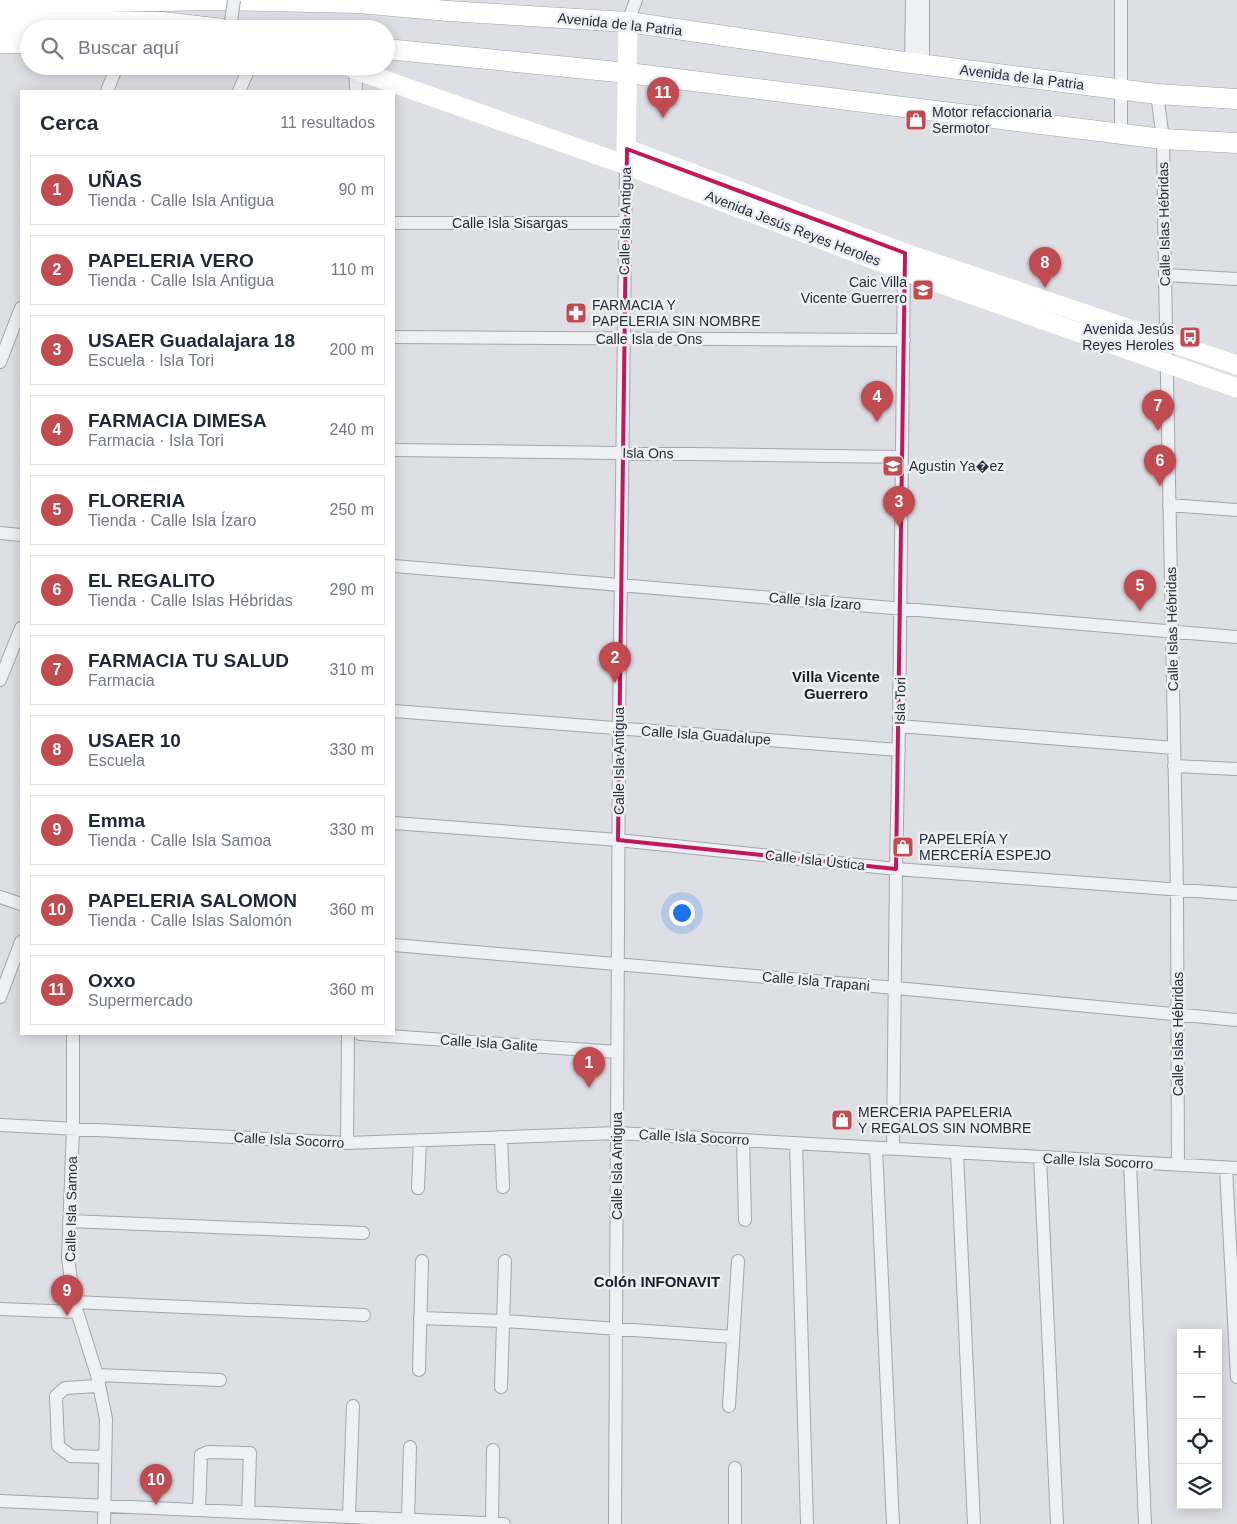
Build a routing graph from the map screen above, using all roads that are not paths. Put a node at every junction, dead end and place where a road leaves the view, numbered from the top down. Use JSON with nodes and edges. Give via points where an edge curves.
{"nodes":[{"id":1,"x":234,"y":0,"type":"edge"},
{"id":2,"x":636,"y":0,"type":"edge"},
{"id":3,"x":912,"y":0,"type":"edge"},
{"id":4,"x":924,"y":0,"type":"edge"},
{"id":5,"x":1121,"y":0,"type":"edge"},
{"id":6,"x":355,"y":2,"type":"edge"},
{"id":7,"x":450,"y":6,"type":"edge"},
{"id":8,"x":231,"y":20,"type":"edge"},
{"id":9,"x":628,"y":22,"type":"junction"},
{"id":10,"x":1,"y":25,"type":"edge"},
{"id":11,"x":20,"y":25,"type":"edge"},
{"id":12,"x":20,"y":37,"type":"edge"},
{"id":13,"x":395,"y":50,"type":"edge"},
{"id":14,"x":917,"y":64,"type":"junction"},
{"id":15,"x":628,"y":73,"type":"junction"},
{"id":16,"x":113,"y":75,"type":"edge"},
{"id":17,"x":246,"y":75,"type":"edge"},
{"id":18,"x":355,"y":75,"type":"edge"},
{"id":19,"x":378,"y":75,"type":"edge"},
{"id":20,"x":1121,"y":89,"type":"junction"},
{"id":21,"x":107,"y":90,"type":"edge"},
{"id":22,"x":240,"y":90,"type":"edge"},
{"id":23,"x":356,"y":90,"type":"edge"},
{"id":24,"x":1157,"y":94,"type":"junction"},
{"id":25,"x":1237,"y":99,"type":"edge"},
{"id":26,"x":1121,"y":133,"type":"junction"},
{"id":27,"x":1163,"y":138,"type":"junction"},
{"id":28,"x":1237,"y":143,"type":"edge"},
{"id":29,"x":626,"y":157,"type":"junction"},
{"id":30,"x":395,"y":223,"type":"edge"},
{"id":31,"x":626,"y":223,"type":"junction"},
{"id":32,"x":904,"y":262,"type":"junction"},
{"id":33,"x":1165,"y":275,"type":"junction"},
{"id":34,"x":1237,"y":279,"type":"edge"},
{"id":35,"x":20,"y":311,"type":"edge"},
{"id":36,"x":395,"y":337,"type":"edge"},
{"id":37,"x":624,"y":339,"type":"junction"},
{"id":38,"x":904,"y":340,"type":"junction"},
{"id":39,"x":1166,"y":341,"type":"junction"},
{"id":40,"x":0,"y":362,"type":"edge"},
{"id":41,"x":1167,"y":364,"type":"junction"},
{"id":42,"x":1237,"y":365,"type":"edge"},
{"id":43,"x":1237,"y":388,"type":"edge"},
{"id":44,"x":395,"y":450,"type":"edge"},
{"id":45,"x":622,"y":453,"type":"junction"},
{"id":46,"x":902,"y":457,"type":"junction"},
{"id":47,"x":1169,"y":505,"type":"junction"},
{"id":48,"x":1237,"y":510,"type":"edge"},
{"id":49,"x":0,"y":533,"type":"edge"},
{"id":50,"x":20,"y":535,"type":"edge"},
{"id":51,"x":395,"y":566,"type":"edge"},
{"id":52,"x":621,"y":585,"type":"junction"},
{"id":53,"x":901,"y":608,"type":"junction"},
{"id":54,"x":20,"y":630,"type":"edge"},
{"id":55,"x":1172,"y":631,"type":"junction"},
{"id":56,"x":1237,"y":637,"type":"edge"},
{"id":57,"x":0,"y":680,"type":"edge"},
{"id":58,"x":395,"y":711,"type":"edge"},
{"id":59,"x":899,"y":726,"type":"junction"},
{"id":60,"x":619,"y":728,"type":"junction"},
{"id":61,"x":1174,"y":748,"type":"junction"},
{"id":62,"x":899,"y":750,"type":"junction"},
{"id":63,"x":1174,"y":766,"type":"junction"},
{"id":64,"x":1237,"y":769,"type":"edge"},
{"id":65,"x":395,"y":823,"type":"edge"},
{"id":66,"x":618,"y":840,"type":"junction"},
{"id":67,"x":896,"y":868,"type":"junction"},
{"id":68,"x":1177,"y":890,"type":"junction"},
{"id":69,"x":1237,"y":894,"type":"edge"},
{"id":70,"x":0,"y":898,"type":"edge"},
{"id":71,"x":20,"y":904,"type":"edge"},
{"id":72,"x":20,"y":945,"type":"edge"},
{"id":73,"x":395,"y":945,"type":"edge"},
{"id":74,"x":618,"y":964,"type":"junction"},
{"id":75,"x":896,"y":988,"type":"junction"},
{"id":76,"x":0,"y":997,"type":"edge"},
{"id":77,"x":1178,"y":1015,"type":"junction"},
{"id":78,"x":1237,"y":1020,"type":"edge"},
{"id":79,"x":73,"y":1035,"type":"edge"},
{"id":80,"x":348,"y":1035,"type":"edge"},
{"id":81,"x":374,"y":1035,"type":"edge"},
{"id":82,"x":617,"y":1052,"type":"junction"},
{"id":83,"x":0,"y":1125,"type":"edge"},
{"id":84,"x":73,"y":1129,"type":"junction"},
{"id":85,"x":617,"y":1133,"type":"junction"},
{"id":86,"x":500,"y":1137,"type":"junction"},
{"id":87,"x":420,"y":1140,"type":"junction"},
{"id":88,"x":743,"y":1140,"type":"junction"},
{"id":89,"x":347,"y":1143,"type":"junction"},
{"id":90,"x":796,"y":1143,"type":"junction"},
{"id":91,"x":876,"y":1148,"type":"junction"},
{"id":92,"x":893,"y":1149,"type":"junction"},
{"id":93,"x":957,"y":1152,"type":"junction"},
{"id":94,"x":1040,"y":1157,"type":"junction"},
{"id":95,"x":1130,"y":1162,"type":"junction"},
{"id":96,"x":1178,"y":1165,"type":"junction"},
{"id":97,"x":1232,"y":1168,"type":"edge"},
{"id":98,"x":503,"y":1187,"type":"dead end"},
{"id":99,"x":418,"y":1188,"type":"dead end"},
{"id":100,"x":69,"y":1220,"type":"junction"},
{"id":101,"x":745,"y":1220,"type":"dead end"},
{"id":102,"x":363,"y":1233,"type":"dead end"},
{"id":103,"x":422,"y":1261,"type":"dead end"},
{"id":104,"x":505,"y":1261,"type":"dead end"},
{"id":105,"x":738,"y":1261,"type":"dead end"},
{"id":106,"x":76,"y":1307,"type":"junction"},
{"id":107,"x":0,"y":1309,"type":"edge"},
{"id":108,"x":364,"y":1315,"type":"dead end"},
{"id":109,"x":420,"y":1318,"type":"junction"},
{"id":110,"x":503,"y":1321,"type":"junction"},
{"id":111,"x":616,"y":1329,"type":"junction"},
{"id":112,"x":733,"y":1337,"type":"junction"},
{"id":113,"x":419,"y":1370,"type":"dead end"},
{"id":114,"x":1237,"y":1377,"type":"edge"},
{"id":115,"x":97,"y":1380,"type":"junction"},
{"id":116,"x":220,"y":1380,"type":"dead end"},
{"id":117,"x":501,"y":1387,"type":"dead end"},
{"id":118,"x":353,"y":1406,"type":"dead end"},
{"id":119,"x":729,"y":1406,"type":"dead end"},
{"id":120,"x":410,"y":1447,"type":"dead end"},
{"id":121,"x":493,"y":1450,"type":"dead end"},
{"id":122,"x":104,"y":1457,"type":"junction"},
{"id":123,"x":735,"y":1468,"type":"dead end"},
{"id":124,"x":0,"y":1501,"type":"edge"},
{"id":125,"x":104,"y":1506,"type":"junction"},
{"id":126,"x":199,"y":1510,"type":"junction"},
{"id":127,"x":248,"y":1512,"type":"junction"},
{"id":128,"x":349,"y":1517,"type":"junction"},
{"id":129,"x":408,"y":1520,"type":"junction"},
{"id":130,"x":104,"y":1524,"type":"edge"},
{"id":131,"x":492,"y":1524,"type":"edge"},
{"id":132,"x":504,"y":1524,"type":"edge"},
{"id":133,"x":615,"y":1524,"type":"edge"},
{"id":134,"x":735,"y":1524,"type":"edge"},
{"id":135,"x":807,"y":1524,"type":"edge"},
{"id":136,"x":892,"y":1524,"type":"edge"},
{"id":137,"x":974,"y":1524,"type":"edge"},
{"id":138,"x":1057,"y":1524,"type":"edge"},
{"id":139,"x":1145,"y":1524,"type":"edge"}],
"edges":[{"from":1,"to":8,"type":"street","bridge":true},
{"from":2,"to":9,"type":"street","name":"Calle Isla Antigua"},
{"from":3,"to":14,"type":"street"},
{"from":4,"to":14,"type":"street"},
{"from":5,"to":20,"type":"street"},
{"from":6,"to":7,"type":"main road","name":"Avenida de la Patria"},
{"from":6,"to":10,"type":"main road","name":"Avenida de la Patria","via":[[215,0],[55,4]]},
{"from":7,"to":9,"type":"main road","name":"Avenida de la Patria"},
{"from":9,"to":14,"type":"main road","name":"Avenida de la Patria"},
{"from":9,"to":15,"type":"street","name":"Calle Isla Antigua"},
{"from":10,"to":11,"type":"main road"},
{"from":10,"to":12,"type":"main road"},
{"from":13,"to":15,"type":"main road"},
{"from":14,"to":20,"type":"main road","name":"Avenida de la Patria"},
{"from":15,"to":26,"type":"main road"},
{"from":15,"to":29,"type":"street","name":"Calle Isla Antigua"},
{"from":16,"to":21,"type":"street"},
{"from":17,"to":22,"type":"street"},
{"from":18,"to":23,"type":"street"},
{"from":19,"to":29,"type":"street","name":"Avenida Jesús Reyes Heroles"},
{"from":20,"to":24,"type":"main road","name":"Avenida de la Patria"},
{"from":20,"to":26,"type":"street"},
{"from":24,"to":25,"type":"main road","name":"Avenida de la Patria"},
{"from":24,"to":27,"type":"street","name":"Calle Islas Hébridas"},
{"from":26,"to":27,"type":"main road"},
{"from":27,"to":28,"type":"main road"},
{"from":27,"to":33,"type":"street","name":"Calle Islas Hébridas"},
{"from":29,"to":31,"type":"street","name":"Calle Isla Antigua"},
{"from":29,"to":32,"type":"street","name":"Avenida Jesús Reyes Heroles"},
{"from":30,"to":31,"type":"street","name":"Calle Isla Sisargas"},
{"from":31,"to":37,"type":"street","name":"Calle Isla Antigua"},
{"from":32,"to":38,"type":"street","name":"Isla Tori"},
{"from":32,"to":39,"type":"street","name":"Avenida Jesús Reyes Heroles"},
{"from":32,"to":41,"type":"street","name":"Avenida Jesús Reyes Heroles"},
{"from":33,"to":34,"type":"street"},
{"from":33,"to":39,"type":"street","name":"Calle Islas Hébridas"},
{"from":35,"to":40,"type":"street"},
{"from":36,"to":37,"type":"street","name":"Calle Isla de Ons"},
{"from":37,"to":38,"type":"street","name":"Calle Isla de Ons"},
{"from":37,"to":45,"type":"street","name":"Calle Isla Antigua"},
{"from":38,"to":46,"type":"street","name":"Isla Tori"},
{"from":39,"to":41,"type":"street","name":"Calle Islas Hébridas"},
{"from":39,"to":42,"type":"street","name":"Avenida Jesús Reyes Heroles"},
{"from":41,"to":43,"type":"street","name":"Avenida Jesús Reyes Heroles"},
{"from":41,"to":47,"type":"street","name":"Calle Islas Hébridas"},
{"from":44,"to":45,"type":"street","name":"Isla Ons"},
{"from":45,"to":46,"type":"street","name":"Isla Ons"},
{"from":45,"to":52,"type":"street","name":"Calle Isla Antigua"},
{"from":46,"to":53,"type":"street","name":"Isla Tori"},
{"from":47,"to":48,"type":"street"},
{"from":47,"to":55,"type":"street","name":"Calle Islas Hébridas"},
{"from":49,"to":50,"type":"street"},
{"from":51,"to":52,"type":"street","name":"Calle Isla Ízaro"},
{"from":52,"to":53,"type":"street","name":"Calle Isla Ízaro"},
{"from":52,"to":60,"type":"street","name":"Calle Isla Antigua"},
{"from":53,"to":55,"type":"street","name":"Calle Isla Ízaro"},
{"from":53,"to":59,"type":"street","name":"Isla Tori"},
{"from":54,"to":57,"type":"street"},
{"from":55,"to":56,"type":"street","name":"Calle Isla Ízaro"},
{"from":55,"to":61,"type":"street","name":"Calle Islas Hébridas"},
{"from":58,"to":60,"type":"street","name":"Calle Isla Guadalupe"},
{"from":59,"to":61,"type":"street"},
{"from":59,"to":62,"type":"street","name":"Isla Tori"},
{"from":60,"to":62,"type":"street","name":"Calle Isla Guadalupe"},
{"from":60,"to":66,"type":"street","name":"Calle Isla Antigua"},
{"from":61,"to":63,"type":"street","name":"Calle Islas Hébridas"},
{"from":62,"to":67,"type":"street","name":"Isla Tori"},
{"from":63,"to":64,"type":"street"},
{"from":63,"to":68,"type":"street","name":"Calle Islas Hébridas"},
{"from":65,"to":66,"type":"street","name":"Calle Isla Ústica"},
{"from":66,"to":67,"type":"street","name":"Calle Isla Ústica"},
{"from":66,"to":74,"type":"street","name":"Calle Isla Antigua"},
{"from":67,"to":68,"type":"street","name":"Calle Isla Ústica"},
{"from":67,"to":75,"type":"street","name":"Isla Tori"},
{"from":68,"to":69,"type":"street","name":"Calle Isla Ústica"},
{"from":68,"to":77,"type":"street","name":"Calle Islas Hébridas"},
{"from":70,"to":71,"type":"street"},
{"from":72,"to":76,"type":"street"},
{"from":73,"to":74,"type":"street","name":"Calle Isla Trapani"},
{"from":74,"to":75,"type":"street","name":"Calle Isla Trapani"},
{"from":74,"to":82,"type":"street","name":"Calle Isla Antigua"},
{"from":75,"to":77,"type":"street","name":"Calle Isla Trapani"},
{"from":75,"to":92,"type":"street","name":"Isla Tori"},
{"from":77,"to":78,"type":"street","name":"Calle Isla Trapani"},
{"from":77,"to":96,"type":"street","name":"Calle Islas Hébridas"},
{"from":79,"to":84,"type":"street","name":"Calle Isla Samoa"},
{"from":80,"to":89,"type":"street"},
{"from":81,"to":82,"type":"street","name":"Calle Isla Galite"},
{"from":82,"to":85,"type":"street","name":"Calle Isla Antigua"},
{"from":83,"to":84,"type":"street","name":"Calle Isla Socorro"},
{"from":84,"to":89,"type":"street","name":"Calle Isla Socorro"},
{"from":84,"to":100,"type":"street","name":"Calle Isla Samoa"},
{"from":85,"to":86,"type":"street","name":"Calle Isla Socorro"},
{"from":85,"to":88,"type":"street","name":"Calle Isla Socorro"},
{"from":85,"to":111,"type":"street","name":"Calle Isla Antigua"},
{"from":86,"to":87,"type":"street","name":"Calle Isla Socorro"},
{"from":86,"to":98,"type":"street"},
{"from":87,"to":89,"type":"street","name":"Calle Isla Socorro"},
{"from":87,"to":99,"type":"street"},
{"from":88,"to":90,"type":"street","name":"Calle Isla Socorro"},
{"from":88,"to":101,"type":"street"},
{"from":90,"to":91,"type":"street","name":"Calle Isla Socorro"},
{"from":90,"to":135,"type":"street"},
{"from":91,"to":92,"type":"street","name":"Calle Isla Socorro"},
{"from":91,"to":136,"type":"street"},
{"from":92,"to":93,"type":"street","name":"Calle Isla Socorro"},
{"from":93,"to":94,"type":"street","name":"Calle Isla Socorro"},
{"from":93,"to":137,"type":"street"},
{"from":94,"to":95,"type":"street","name":"Calle Isla Socorro"},
{"from":94,"to":138,"type":"street"},
{"from":95,"to":96,"type":"street","name":"Calle Isla Socorro"},
{"from":95,"to":139,"type":"street"},
{"from":96,"to":97,"type":"street","name":"Calle Isla Socorro"},
{"from":97,"to":114,"type":"street"},
{"from":100,"to":102,"type":"street"},
{"from":100,"to":106,"type":"street","name":"Calle Isla Samoa","via":[[68,1258]]},
{"from":103,"to":109,"type":"street"},
{"from":104,"to":110,"type":"street"},
{"from":105,"to":112,"type":"street"},
{"from":106,"to":107,"type":"street"},
{"from":106,"to":108,"type":"street"},
{"from":106,"to":115,"type":"street","name":"Calle Isla Samoa"},
{"from":109,"to":110,"type":"street"},
{"from":109,"to":113,"type":"street"},
{"from":110,"to":111,"type":"street"},
{"from":110,"to":117,"type":"street"},
{"from":111,"to":112,"type":"street"},
{"from":111,"to":133,"type":"street","name":"Calle Isla Antigua"},
{"from":112,"to":119,"type":"street"},
{"from":115,"to":116,"type":"street"},
{"from":115,"to":122,"type":"street","name":"Calle Isla Samoa","via":[[106,1419]]},
{"from":115,"to":122,"type":"street","via":[[65,1388],[56,1396],[58,1446],[71,1456]]},
{"from":118,"to":128,"type":"street"},
{"from":120,"to":129,"type":"street"},
{"from":121,"to":131,"type":"street"},
{"from":122,"to":125,"type":"street","name":"Calle Isla Samoa"},
{"from":123,"to":134,"type":"street"},
{"from":124,"to":125,"type":"street"},
{"from":125,"to":126,"type":"street"},
{"from":125,"to":130,"type":"street","name":"Calle Isla Samoa"},
{"from":126,"to":127,"type":"street"},
{"from":126,"to":127,"type":"street","via":[[201,1455],[208,1452],[250,1453]]},
{"from":127,"to":128,"type":"street"},
{"from":128,"to":129,"type":"street"},
{"from":129,"to":131,"type":"street"},
{"from":131,"to":132,"type":"street"}]}
